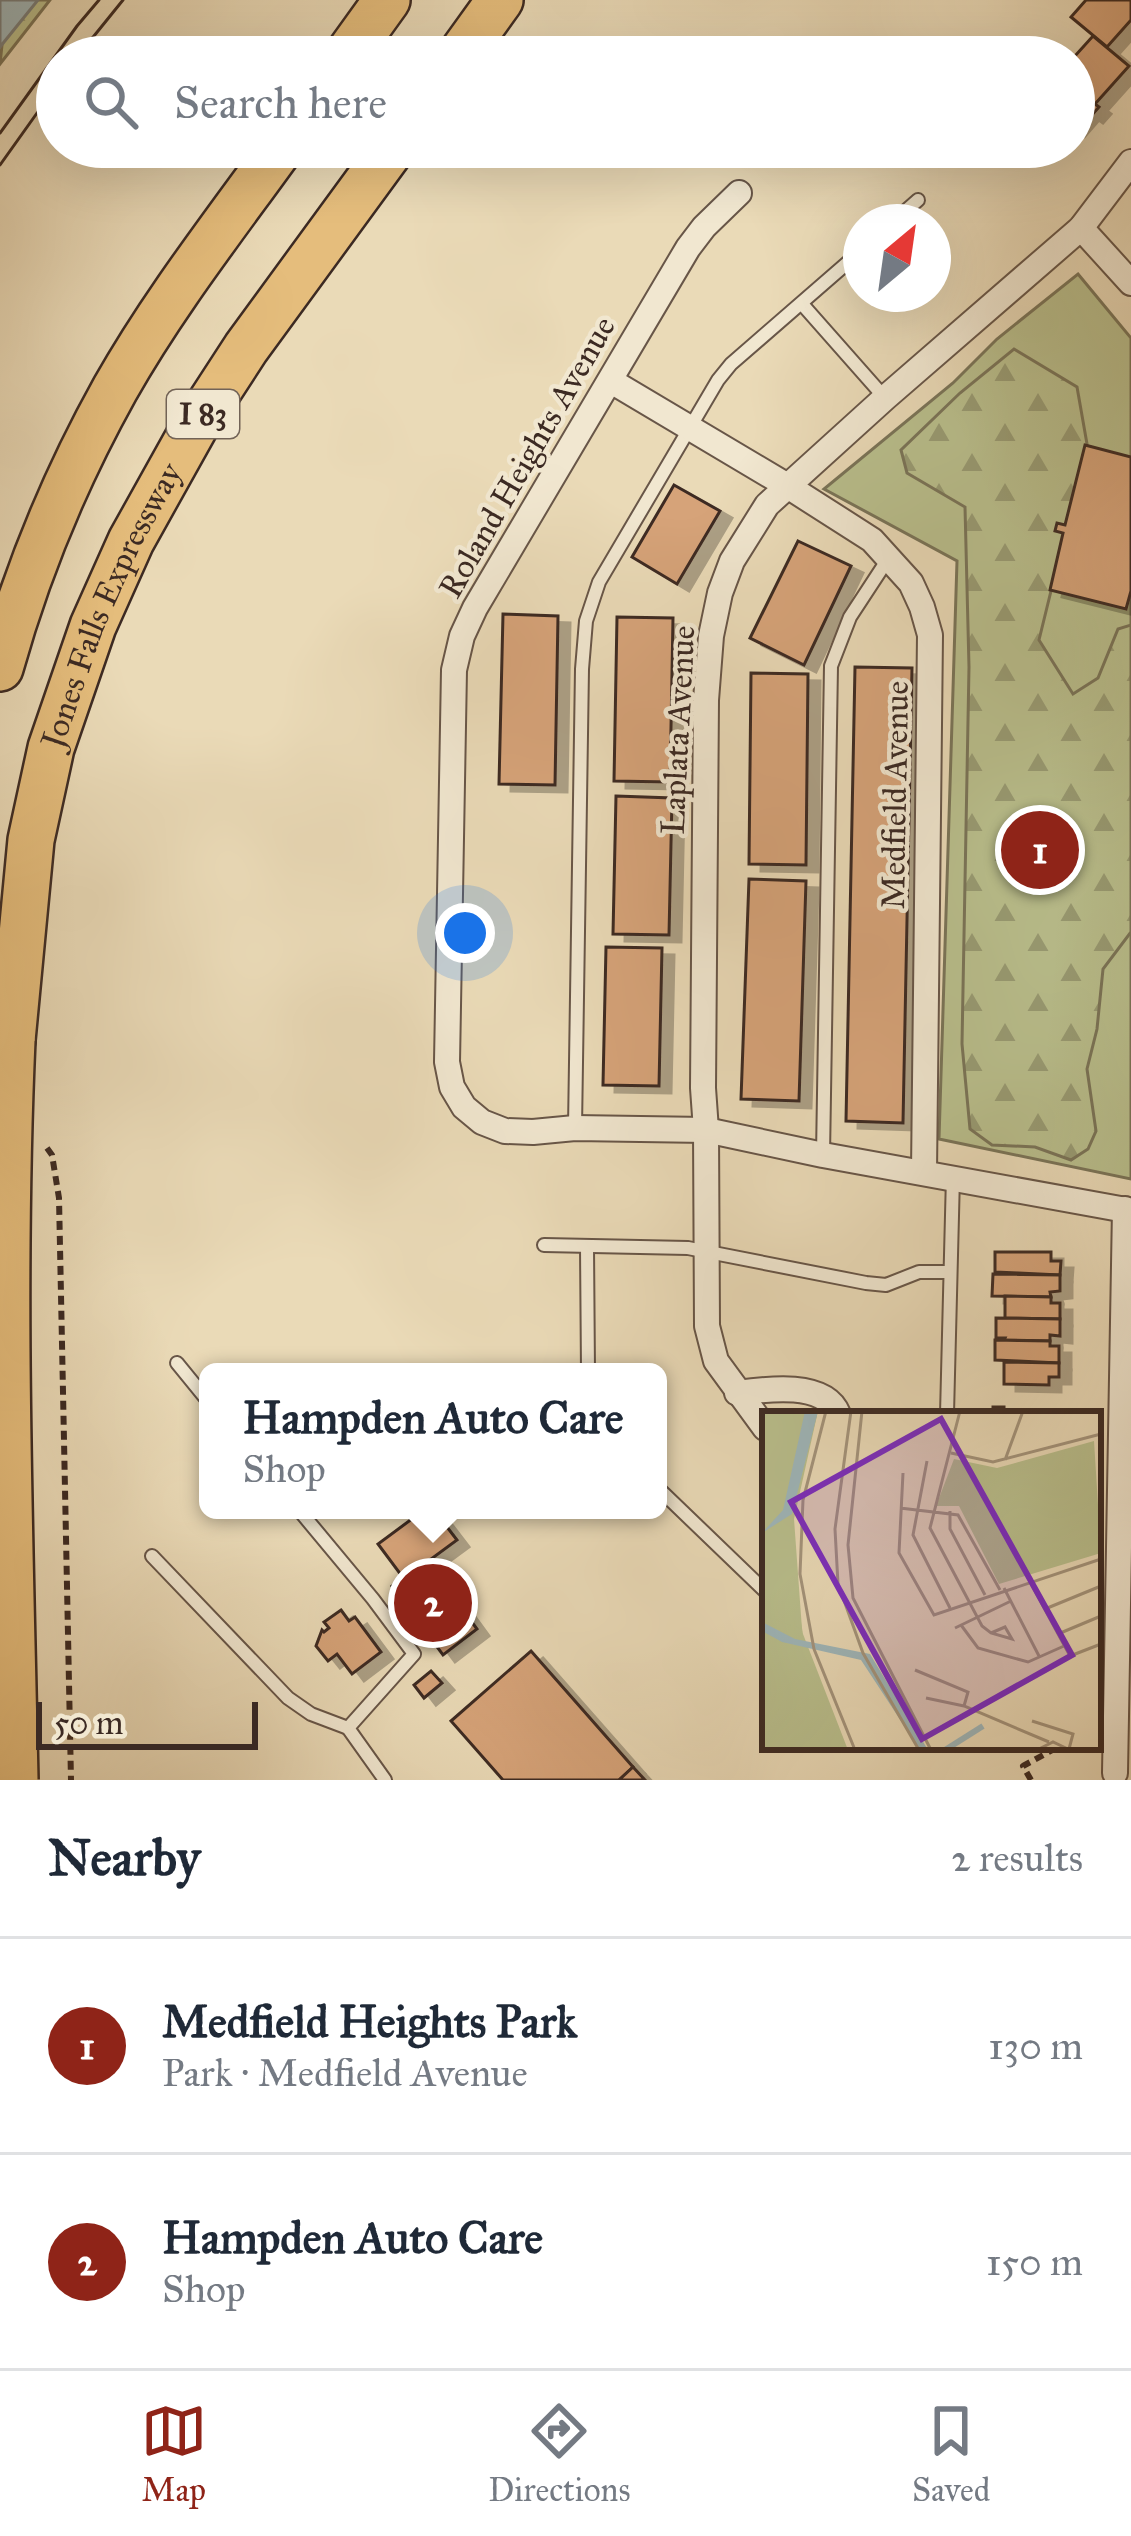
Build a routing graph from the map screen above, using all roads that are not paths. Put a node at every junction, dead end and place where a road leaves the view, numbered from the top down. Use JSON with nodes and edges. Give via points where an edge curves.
{"nodes":[{"id":1,"x":387,"y":0,"type":"edge"},
{"id":2,"x":500,"y":0,"type":"edge"},
{"id":3,"x":361,"y":36,"type":"edge"},
{"id":4,"x":474,"y":36,"type":"edge"},
{"id":5,"x":1131,"y":162,"type":"edge"},
{"id":6,"x":266,"y":168,"type":"edge"},
{"id":7,"x":378,"y":168,"type":"edge"},
{"id":8,"x":739,"y":194,"type":"dead end"},
{"id":9,"x":918,"y":200,"type":"dead end"},
{"id":10,"x":913,"y":204,"type":"edge"},
{"id":11,"x":1081,"y":228,"type":"junction"},
{"id":12,"x":843,"y":267,"type":"edge"},
{"id":13,"x":1131,"y":284,"type":"edge"},
{"id":14,"x":802,"y":304,"type":"junction"},
{"id":15,"x":611,"y":381,"type":"junction"},
{"id":16,"x":885,"y":398,"type":"junction"},
{"id":17,"x":688,"y":428,"type":"junction"},
{"id":18,"x":786,"y":484,"type":"junction"},
{"id":19,"x":889,"y":557,"type":"junction"},
{"id":20,"x":0,"y":668,"type":"edge"},
{"id":21,"x":575,"y":1129,"type":"junction"},
{"id":22,"x":706,"y":1130,"type":"junction"},
{"id":23,"x":823,"y":1155,"type":"junction"},
{"id":24,"x":924,"y":1172,"type":"junction"},
{"id":25,"x":952,"y":1176,"type":"junction"},
{"id":26,"x":1128,"y":1210,"type":"edge"},
{"id":27,"x":544,"y":1246,"type":"dead end"},
{"id":28,"x":587,"y":1246,"type":"junction"},
{"id":29,"x":704,"y":1252,"type":"junction"},
{"id":30,"x":950,"y":1272,"type":"junction"},
{"id":31,"x":587,"y":1363,"type":"edge"},
{"id":32,"x":177,"y":1364,"type":"dead end"},
{"id":33,"x":199,"y":1390,"type":"edge"},
{"id":34,"x":737,"y":1393,"type":"junction"},
{"id":35,"x":837,"y":1411,"type":"edge"},
{"id":36,"x":947,"y":1411,"type":"edge"},
{"id":37,"x":762,"y":1424,"type":"edge"},
{"id":38,"x":1126,"y":1424,"type":"edge"},
{"id":39,"x":667,"y":1497,"type":"edge"},
{"id":40,"x":306,"y":1519,"type":"edge"},
{"id":41,"x":152,"y":1556,"type":"dead end"},
{"id":42,"x":762,"y":1589,"type":"edge"},
{"id":43,"x":1125,"y":1611,"type":"edge"},
{"id":44,"x":1108,"y":1700,"type":"edge"},
{"id":45,"x":348,"y":1728,"type":"junction"},
{"id":46,"x":1123,"y":1774,"type":"edge"},
{"id":47,"x":15,"y":1780,"type":"edge"},
{"id":48,"x":385,"y":1780,"type":"edge"}],
"edges":[{"from":1,"to":3,"type":"highway"},
{"from":2,"to":4,"type":"highway"},
{"from":5,"to":11,"type":"street","name":"Laplata Avenue"},
{"from":6,"to":20,"type":"highway","number":"I 83","via":[[107,404],[61,496]]},
{"from":7,"to":47,"type":"highway","name":"Jones Falls Expressway","number":"I 83","bridge":true,"via":[[194,428],[93,626],[51,748],[31,840],[6,1175]]},
{"from":8,"to":15,"type":"street","name":"Roland Heights Avenue","via":[[688,248]]},
{"from":9,"to":10,"type":"lane"},
{"from":11,"to":13,"type":"street"},
{"from":11,"to":16,"type":"street","name":"Laplata Avenue"},
{"from":12,"to":14,"type":"lane"},
{"from":14,"to":16,"type":"lane"},
{"from":14,"to":17,"type":"lane","via":[[731,364]]},
{"from":15,"to":17,"type":"street","name":"Medfield Avenue"},
{"from":15,"to":21,"type":"street","name":"Roland Heights Avenue","via":[[475,608],[454,670],[452,1088],[482,1122],[506,1131]]},
{"from":16,"to":18,"type":"street","name":"Laplata Avenue"},
{"from":17,"to":18,"type":"street","name":"Medfield Avenue"},
{"from":17,"to":21,"type":"lane","via":[[599,582],[586,621]]},
{"from":18,"to":19,"type":"street","name":"Medfield Avenue"},
{"from":18,"to":22,"type":"street","name":"Laplata Avenue","via":[[732,560],[711,636]]},
{"from":19,"to":23,"type":"lane","via":[[850,617],[831,666]]},
{"from":19,"to":24,"type":"street","name":"Medfield Avenue","via":[[911,583],[930,635]]},
{"from":21,"to":22,"type":"street","name":"Roland Heights Avenue"},
{"from":22,"to":23,"type":"street","name":"Roland Heights Avenue"},
{"from":22,"to":29,"type":"street","name":"Laplata Avenue"},
{"from":23,"to":24,"type":"street","name":"Roland Heights Avenue"},
{"from":24,"to":25,"type":"street","name":"Roland Heights Avenue"},
{"from":25,"to":26,"type":"street","name":"Roland Heights Avenue"},
{"from":25,"to":30,"type":"lane"},
{"from":26,"to":38,"type":"street"},
{"from":27,"to":28,"type":"lane"},
{"from":28,"to":29,"type":"lane"},
{"from":28,"to":31,"type":"lane"},
{"from":29,"to":30,"type":"lane","via":[[886,1285],[919,1272]]},
{"from":29,"to":34,"type":"street","name":"Laplata Avenue","via":[[706,1326]]},
{"from":30,"to":36,"type":"lane"},
{"from":32,"to":33,"type":"lane"},
{"from":34,"to":35,"type":"street","via":[[821,1394]]},
{"from":34,"to":37,"type":"street","name":"Laplata Avenue"},
{"from":38,"to":43,"type":"street"},
{"from":39,"to":42,"type":"lane"},
{"from":40,"to":45,"type":"lane","via":[[414,1654]]},
{"from":41,"to":45,"type":"lane","via":[[288,1698]]},
{"from":43,"to":44,"type":"street"},
{"from":44,"to":46,"type":"street"},
{"from":45,"to":48,"type":"lane"}]}
